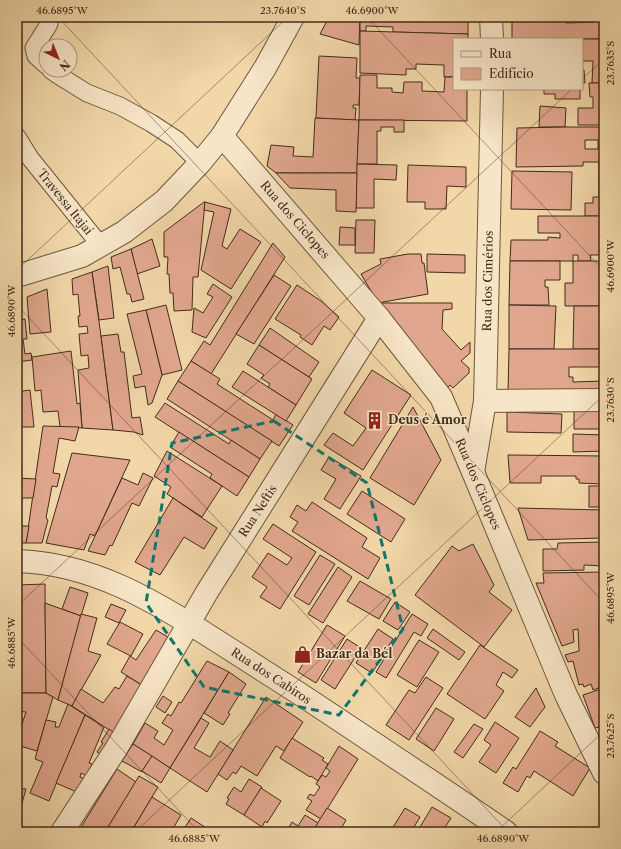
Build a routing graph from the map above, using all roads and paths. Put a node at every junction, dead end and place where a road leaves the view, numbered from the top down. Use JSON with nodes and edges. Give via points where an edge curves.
{"nodes":[{"id":1,"x":293,"y":17,"type":"edge"},
{"id":2,"x":491,"y":17,"type":"edge"},
{"id":3,"x":49,"y":24,"type":"dead end"},
{"id":4,"x":40,"y":38,"type":"edge"},
{"id":5,"x":492,"y":38,"type":"edge"},
{"id":6,"x":38,"y":42,"type":"edge"},
{"id":7,"x":38,"y":58,"type":"edge"},
{"id":8,"x":61,"y":78,"type":"edge"},
{"id":9,"x":492,"y":90,"type":"edge"},
{"id":10,"x":222,"y":136,"type":"junction"},
{"id":11,"x":17,"y":137,"type":"edge"},
{"id":12,"x":200,"y":163,"type":"junction"},
{"id":13,"x":101,"y":246,"type":"junction"},
{"id":14,"x":17,"y":276,"type":"edge"},
{"id":15,"x":379,"y":318,"type":"junction"},
{"id":16,"x":604,"y":400,"type":"edge"},
{"id":17,"x":485,"y":401,"type":"junction"},
{"id":18,"x":474,"y":472,"type":"junction"},
{"id":19,"x":17,"y":562,"type":"edge"},
{"id":20,"x":188,"y":622,"type":"junction"},
{"id":21,"x":604,"y":773,"type":"edge"},
{"id":22,"x":62,"y":832,"type":"edge"},
{"id":23,"x":506,"y":832,"type":"edge"}],
"edges":[{"from":1,"to":10,"type":"street","via":[[265,68]]},
{"from":2,"to":5,"type":"street"},
{"from":3,"to":4,"type":"lane"},
{"from":6,"to":7,"type":"lane","via":[[34,48]]},
{"from":8,"to":12,"type":"lane","via":[[87,94],[120,106],[150,123],[177,140]]},
{"from":9,"to":17,"type":"street","name":"Rua dos Cimérios"},
{"from":10,"to":12,"type":"street"},
{"from":10,"to":15,"type":"street","name":"Rua dos Ciclopes"},
{"from":11,"to":13,"type":"lane","name":"Travessa Itajaí","via":[[30,158]]},
{"from":12,"to":13,"type":"street","via":[[164,201]]},
{"from":13,"to":14,"type":"street","via":[[82,256]]},
{"from":15,"to":18,"type":"street","name":"Rua dos Ciclopes","via":[[441,397]]},
{"from":15,"to":20,"type":"street","name":"Rua Neftis"},
{"from":16,"to":17,"type":"street"},
{"from":17,"to":18,"type":"street","name":"Rua dos Cimérios"},
{"from":18,"to":21,"type":"street","name":"Rua dos Ciclopes","via":[[566,694]]},
{"from":19,"to":20,"type":"street","name":"Rua dos Cabiros","via":[[62,566],[105,579]]},
{"from":20,"to":22,"type":"street","name":"Rua Neftis","via":[[116,749]]},
{"from":20,"to":23,"type":"street","name":"Rua dos Cabiros"}]}
